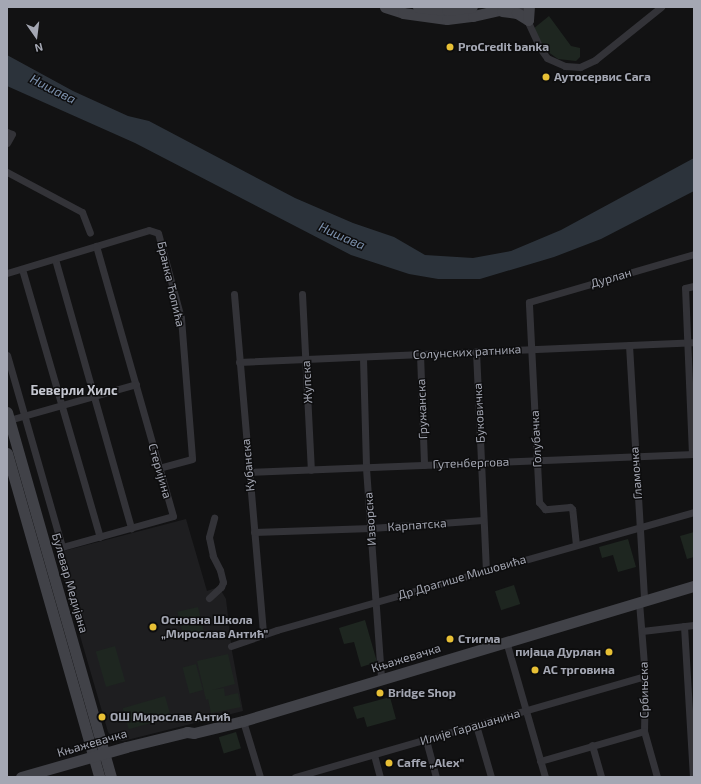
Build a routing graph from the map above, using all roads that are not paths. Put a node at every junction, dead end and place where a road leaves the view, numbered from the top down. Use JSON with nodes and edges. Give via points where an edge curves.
{"nodes":[{"id":1,"x":386,"y":7,"type":"edge"},
{"id":2,"x":418,"y":7,"type":"edge"},
{"id":3,"x":472,"y":7,"type":"edge"},
{"id":4,"x":510,"y":7,"type":"edge"},
{"id":5,"x":521,"y":7,"type":"edge"},
{"id":6,"x":529,"y":7,"type":"edge"},
{"id":7,"x":661,"y":7,"type":"edge"},
{"id":8,"x":498,"y":12,"type":"junction"},
{"id":9,"x":528,"y":20,"type":"junction"},
{"id":10,"x":7,"y":132,"type":"edge"},
{"id":11,"x":7,"y":143,"type":"edge"},
{"id":12,"x":7,"y":172,"type":"edge"},
{"id":13,"x":90,"y":233,"type":"dead end"},
{"id":14,"x":96,"y":246,"type":"junction"},
{"id":15,"x":694,"y":254,"type":"edge"},
{"id":16,"x":55,"y":259,"type":"junction"},
{"id":17,"x":22,"y":269,"type":"junction"},
{"id":18,"x":7,"y":273,"type":"edge"},
{"id":19,"x":694,"y":286,"type":"edge"},
{"id":20,"x":234,"y":294,"type":"dead end"},
{"id":21,"x":302,"y":294,"type":"dead end"},
{"id":22,"x":529,"y":302,"type":"joint"},
{"id":23,"x":691,"y":342,"type":"edge"},
{"id":24,"x":629,"y":345,"type":"junction"},
{"id":25,"x":532,"y":349,"type":"junction"},
{"id":26,"x":476,"y":351,"type":"junction"},
{"id":27,"x":420,"y":354,"type":"junction"},
{"id":28,"x":7,"y":355,"type":"edge"},
{"id":29,"x":363,"y":358,"type":"junction"},
{"id":30,"x":306,"y":360,"type":"junction"},
{"id":31,"x":239,"y":362,"type":"junction"},
{"id":32,"x":136,"y":384,"type":"junction"},
{"id":33,"x":94,"y":396,"type":"junction"},
{"id":34,"x":61,"y":405,"type":"junction"},
{"id":35,"x":8,"y":416,"type":"edge"},
{"id":36,"x":25,"y":416,"type":"junction"},
{"id":37,"x":7,"y":454,"type":"edge"},
{"id":38,"x":693,"y":454,"type":"edge"},
{"id":39,"x":634,"y":457,"type":"junction"},
{"id":40,"x":537,"y":460,"type":"junction"},
{"id":41,"x":481,"y":464,"type":"junction"},
{"id":42,"x":424,"y":465,"type":"junction"},
{"id":43,"x":159,"y":468,"type":"junction"},
{"id":44,"x":366,"y":468,"type":"junction"},
{"id":45,"x":311,"y":470,"type":"junction"},
{"id":46,"x":248,"y":472,"type":"junction"},
{"id":47,"x":694,"y":512,"type":"edge"},
{"id":48,"x":214,"y":518,"type":"dead end"},
{"id":49,"x":484,"y":520,"type":"junction"},
{"id":50,"x":132,"y":528,"type":"junction"},
{"id":51,"x":371,"y":528,"type":"junction"},
{"id":52,"x":639,"y":528,"type":"junction"},
{"id":53,"x":254,"y":532,"type":"junction"},
{"id":54,"x":100,"y":537,"type":"junction"},
{"id":55,"x":576,"y":545,"type":"junction"},
{"id":56,"x":62,"y":547,"type":"joint"},
{"id":57,"x":486,"y":570,"type":"junction"},
{"id":58,"x":694,"y":586,"type":"edge"},
{"id":59,"x":210,"y":598,"type":"dead end"},
{"id":60,"x":375,"y":602,"type":"junction"},
{"id":61,"x":642,"y":602,"type":"junction"},
{"id":62,"x":694,"y":625,"type":"edge"},
{"id":63,"x":684,"y":626,"type":"junction"},
{"id":64,"x":642,"y":631,"type":"junction"},
{"id":65,"x":263,"y":635,"type":"junction"},
{"id":66,"x":506,"y":641,"type":"junction"},
{"id":67,"x":231,"y":646,"type":"dead end"},
{"id":68,"x":645,"y":676,"type":"junction"},
{"id":69,"x":381,"y":679,"type":"junction"},
{"id":70,"x":526,"y":710,"type":"junction"},
{"id":71,"x":243,"y":721,"type":"junction"},
{"id":72,"x":476,"y":725,"type":"junction"},
{"id":73,"x":644,"y":731,"type":"junction"},
{"id":74,"x":426,"y":740,"type":"junction"},
{"id":75,"x":592,"y":745,"type":"junction"},
{"id":76,"x":374,"y":755,"type":"junction"},
{"id":77,"x":106,"y":756,"type":"junction"},
{"id":78,"x":94,"y":760,"type":"junction"},
{"id":79,"x":540,"y":761,"type":"junction"},
{"id":80,"x":316,"y":774,"type":"edge"},
{"id":81,"x":20,"y":777,"type":"edge"},
{"id":82,"x":47,"y":777,"type":"edge"},
{"id":83,"x":99,"y":777,"type":"edge"},
{"id":84,"x":111,"y":777,"type":"edge"},
{"id":85,"x":260,"y":777,"type":"edge"},
{"id":86,"x":295,"y":777,"type":"edge"},
{"id":87,"x":380,"y":777,"type":"edge"},
{"id":88,"x":436,"y":777,"type":"edge"},
{"id":89,"x":491,"y":777,"type":"edge"},
{"id":90,"x":545,"y":777,"type":"edge"},
{"id":91,"x":601,"y":777,"type":"edge"},
{"id":92,"x":657,"y":777,"type":"edge"},
{"id":93,"x":693,"y":777,"type":"edge"}],
"edges":[{"from":1,"to":8,"type":"main road","via":[[403,13],[447,19]]},
{"from":2,"to":3,"type":"main road","via":[[447,10]]},
{"from":4,"to":8,"type":"main road"},
{"from":5,"to":9,"type":"street"},
{"from":6,"to":9,"type":"main road"},
{"from":7,"to":9,"type":"street","via":[[595,60],[580,67],[565,66],[547,58]]},
{"from":8,"to":9,"type":"main road","via":[[517,13]]},
{"from":10,"to":11,"type":"street","via":[[12,134]]},
{"from":12,"to":13,"type":"street","via":[[82,212]]},
{"from":14,"to":16,"type":"street","name":"Бранка Ћопића"},
{"from":14,"to":32,"type":"street","name":"Стеријина"},
{"from":14,"to":43,"type":"street","name":"Бранка Ћопића","via":[[149,230],[160,235],[181,318],[192,458]]},
{"from":15,"to":22,"type":"street","name":"Дурлан"},
{"from":16,"to":17,"type":"street","name":"Бранка Ћопића"},
{"from":16,"to":33,"type":"street"},
{"from":17,"to":18,"type":"street","name":"Бранка Ћопића"},
{"from":17,"to":34,"type":"street"},
{"from":19,"to":23,"type":"street","via":[[685,288]]},
{"from":20,"to":31,"type":"street","name":"Кубанска"},
{"from":21,"to":30,"type":"street","name":"Жупска"},
{"from":22,"to":25,"type":"street","name":"Голубачка"},
{"from":23,"to":24,"type":"street","name":"Солунских ратника"},
{"from":23,"to":38,"type":"street"},
{"from":24,"to":25,"type":"street","name":"Солунских ратника"},
{"from":24,"to":39,"type":"street","name":"Гламочка"},
{"from":25,"to":26,"type":"street","name":"Солунских ратника"},
{"from":25,"to":40,"type":"street","name":"Голубачка"},
{"from":26,"to":27,"type":"street","name":"Солунских ратника"},
{"from":26,"to":41,"type":"street","name":"Буковичка"},
{"from":27,"to":29,"type":"street","name":"Солунских ратника"},
{"from":27,"to":42,"type":"street","name":"Гружанска"},
{"from":28,"to":36,"type":"street","name":"Булевар Медијана"},
{"from":29,"to":30,"type":"street","name":"Солунских ратника"},
{"from":29,"to":44,"type":"street","name":"Изворска"},
{"from":30,"to":31,"type":"street","name":"Солунских ратника"},
{"from":30,"to":45,"type":"street","name":"Жупска"},
{"from":31,"to":46,"type":"street","name":"Кубанска"},
{"from":32,"to":33,"type":"street"},
{"from":32,"to":43,"type":"street","name":"Стеријина"},
{"from":33,"to":34,"type":"street"},
{"from":33,"to":50,"type":"street"},
{"from":34,"to":36,"type":"street"},
{"from":34,"to":54,"type":"street"},
{"from":35,"to":36,"type":"street"},
{"from":35,"to":77,"type":"main road","name":"Булевар Медијана"},
{"from":36,"to":56,"type":"street","name":"Булевар Медијана"},
{"from":37,"to":78,"type":"main road","name":"Булевар Медијана"},
{"from":38,"to":39,"type":"street","name":"Гутенбергова"},
{"from":39,"to":40,"type":"street","name":"Гутенбергова"},
{"from":39,"to":52,"type":"street","name":"Гламочка"},
{"from":40,"to":41,"type":"street","name":"Гутенбергова"},
{"from":40,"to":55,"type":"street","name":"Голубачка","via":[[540,505],[545,509],[572,509]]},
{"from":41,"to":42,"type":"street","name":"Гутенбергова"},
{"from":41,"to":49,"type":"street","name":"Буковичка"},
{"from":42,"to":44,"type":"street","name":"Гутенбергова"},
{"from":43,"to":50,"type":"street","name":"Стеријина","via":[[174,516]]},
{"from":44,"to":45,"type":"street","name":"Гутенбергова"},
{"from":44,"to":51,"type":"street","name":"Изворска"},
{"from":45,"to":46,"type":"street","name":"Гутенбергова"},
{"from":46,"to":53,"type":"street","name":"Кубанска"},
{"from":47,"to":52,"type":"street","name":"Др Драгише Мишовића"},
{"from":48,"to":59,"type":"street","via":[[209,537],[223,582]]},
{"from":49,"to":51,"type":"street","name":"Карпатска"},
{"from":49,"to":57,"type":"street","name":"Буковичка"},
{"from":50,"to":54,"type":"street","name":"Стеријина"},
{"from":51,"to":53,"type":"street","name":"Карпатска"},
{"from":51,"to":60,"type":"street","name":"Изворска"},
{"from":52,"to":55,"type":"street","name":"Др Драгише Мишовића"},
{"from":52,"to":61,"type":"street","name":"Гламочка"},
{"from":53,"to":65,"type":"street","name":"Кубанска"},
{"from":54,"to":56,"type":"street","name":"Стеријина"},
{"from":55,"to":57,"type":"street","name":"Др Драгише Мишовића"},
{"from":57,"to":60,"type":"street","name":"Др Драгише Мишовића"},
{"from":58,"to":61,"type":"main road","name":"Књажевачка"},
{"from":60,"to":65,"type":"street","name":"Др Драгише Мишовића"},
{"from":60,"to":69,"type":"street","name":"Изворска"},
{"from":61,"to":64,"type":"street","name":"Србињска"},
{"from":61,"to":66,"type":"main road","name":"Књажевачка"},
{"from":62,"to":63,"type":"street"},
{"from":63,"to":64,"type":"street"},
{"from":63,"to":93,"type":"street"},
{"from":64,"to":68,"type":"street","name":"Србињска"},
{"from":65,"to":67,"type":"street","name":"Др Драгише Мишовића"},
{"from":66,"to":69,"type":"main road","name":"Књажевачка"},
{"from":66,"to":70,"type":"street"},
{"from":68,"to":70,"type":"street","name":"Илије Гарашанина"},
{"from":68,"to":73,"type":"street","name":"Србињска"},
{"from":69,"to":71,"type":"main road","name":"Књажевачка"},
{"from":70,"to":72,"type":"street","name":"Илије Гарашанина"},
{"from":70,"to":79,"type":"street"},
{"from":71,"to":77,"type":"main road","name":"Књажевачка","via":[[194,733],[188,738]]},
{"from":71,"to":85,"type":"street"},
{"from":72,"to":74,"type":"street","name":"Илије Гарашанина"},
{"from":72,"to":89,"type":"street"},
{"from":73,"to":75,"type":"street"},
{"from":73,"to":92,"type":"street","name":"Србињска"},
{"from":74,"to":76,"type":"street","name":"Илије Гарашанина"},
{"from":74,"to":88,"type":"street"},
{"from":75,"to":79,"type":"street"},
{"from":75,"to":91,"type":"street"},
{"from":76,"to":80,"type":"street","name":"Илије Гарашанина"},
{"from":76,"to":87,"type":"street"},
{"from":77,"to":78,"type":"main road","name":"Књажевачка"},
{"from":77,"to":84,"type":"main road","name":"Булевар Медијана"},
{"from":78,"to":81,"type":"main road","name":"Књажевачка"},
{"from":78,"to":82,"type":"main road","name":"Књажевачка"},
{"from":78,"to":83,"type":"main road","name":"Булевар Медијана"},
{"from":79,"to":90,"type":"street"},
{"from":80,"to":86,"type":"street","name":"Илије Гарашанина"}]}
